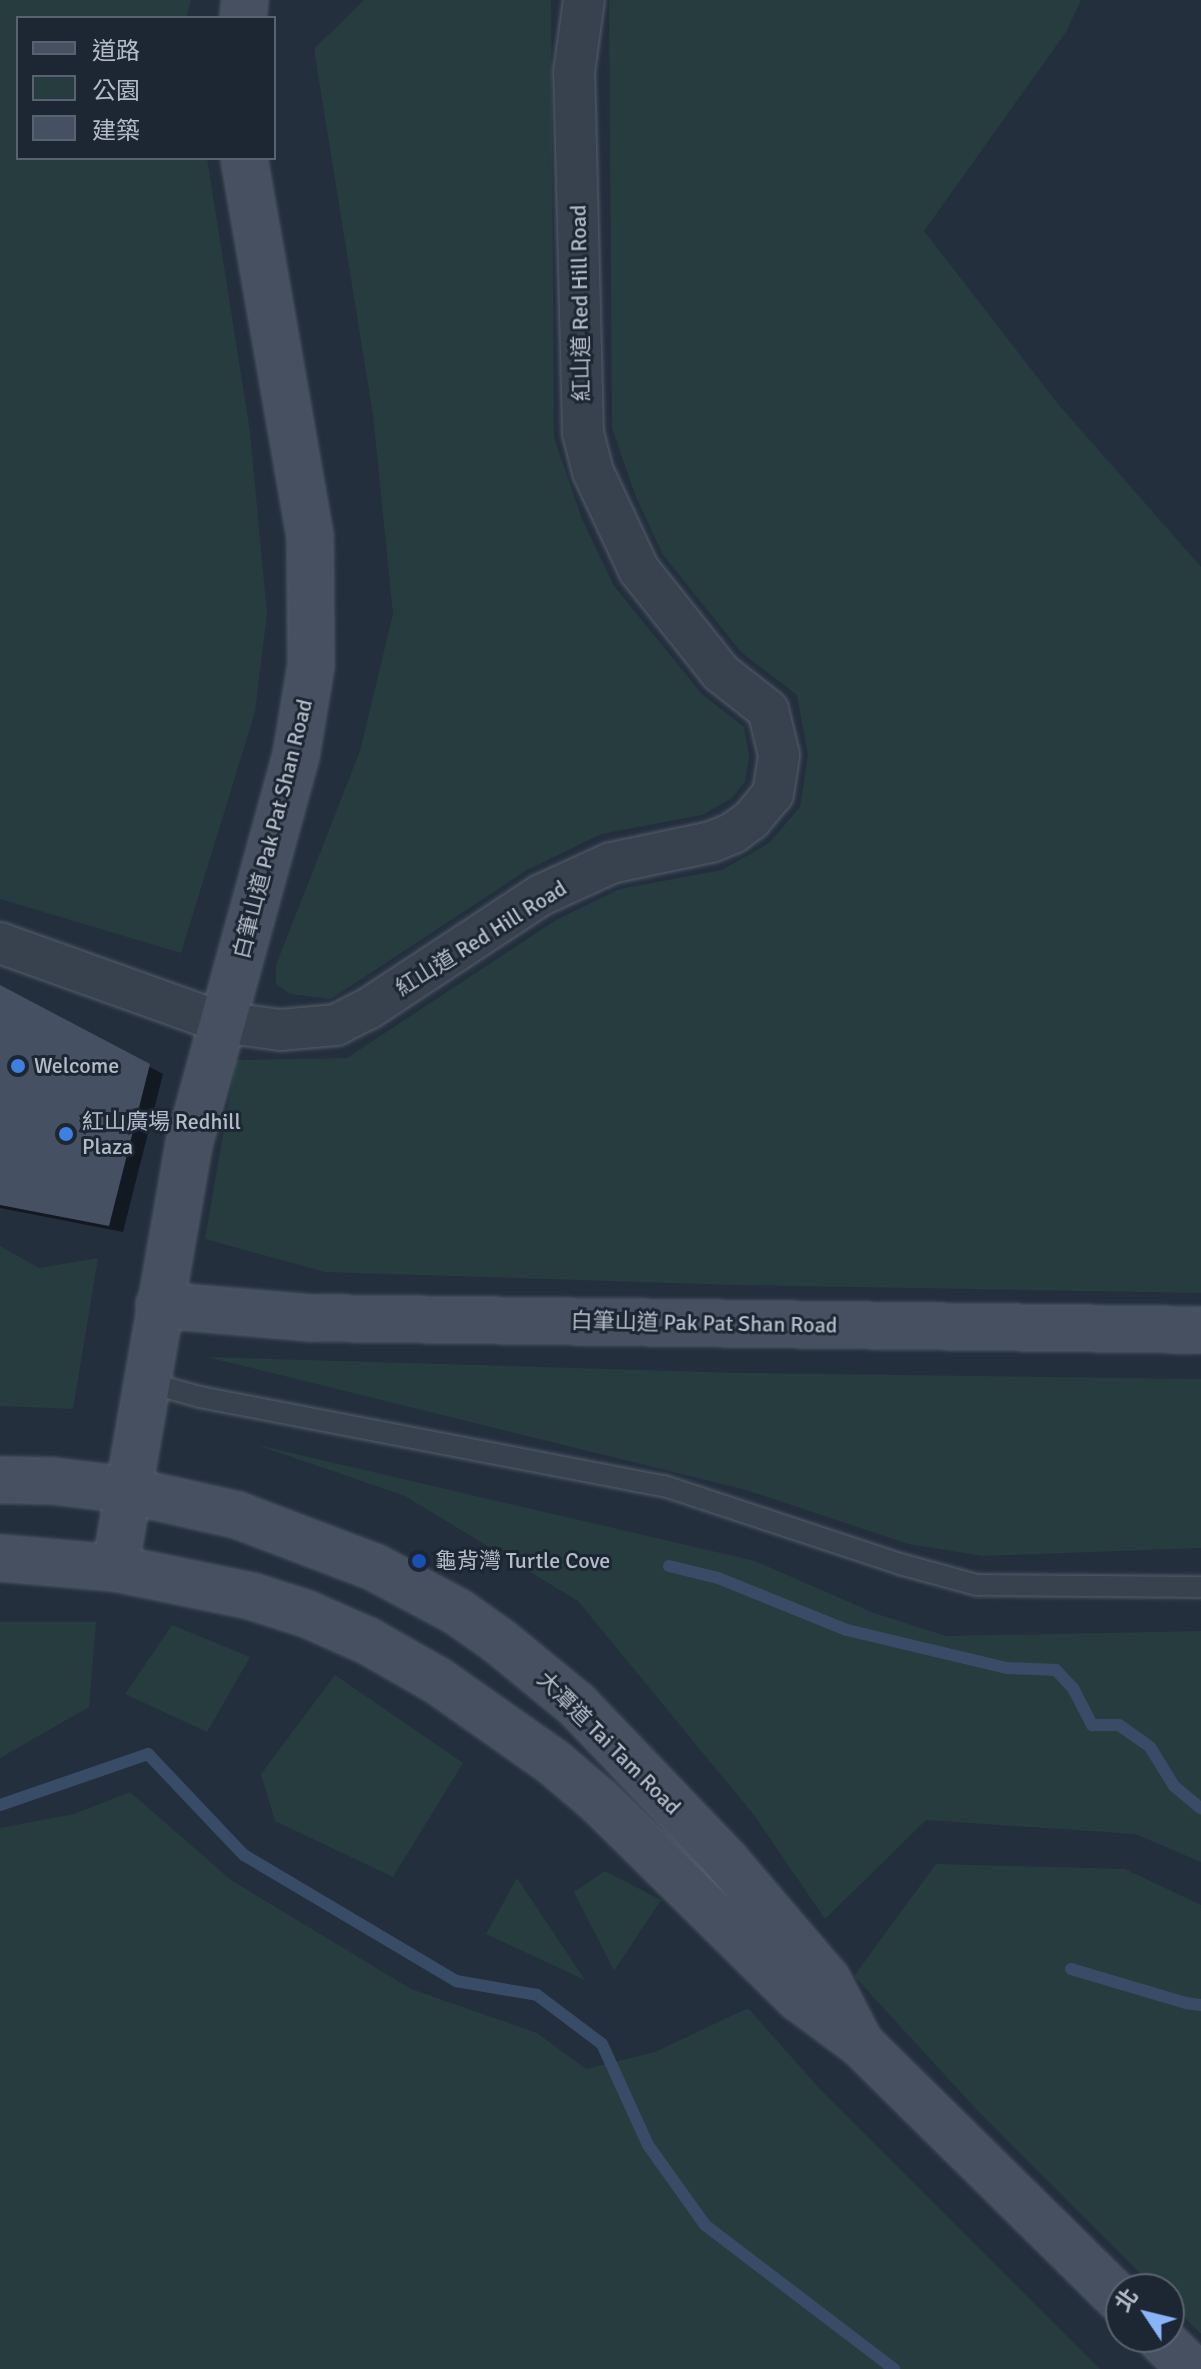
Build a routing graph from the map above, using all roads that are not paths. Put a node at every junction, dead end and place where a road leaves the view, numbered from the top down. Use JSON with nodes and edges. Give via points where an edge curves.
{"nodes":[{"id":1,"x":584,"y":0,"type":"edge"},
{"id":2,"x":244,"y":160,"type":"edge"},
{"id":3,"x":1,"y":946,"type":"edge"},
{"id":4,"x":221,"y":1022,"type":"junction"},
{"id":5,"x":159,"y":1305,"type":"junction"},
{"id":6,"x":1201,"y":1330,"type":"edge"},
{"id":7,"x":146,"y":1382,"type":"junction"},
{"id":8,"x":0,"y":1480,"type":"edge"},
{"id":9,"x":126,"y":1490,"type":"junction"},
{"id":10,"x":0,"y":1558,"type":"edge"},
{"id":11,"x":115,"y":1568,"type":"junction"},
{"id":12,"x":1201,"y":1587,"type":"edge"},
{"id":13,"x":861,"y":2044,"type":"junction"},
{"id":14,"x":1105,"y":2284,"type":"edge"},
{"id":15,"x":1175,"y":2353,"type":"edge"},
{"id":16,"x":1191,"y":2369,"type":"edge"}],
"edges":[{"from":1,"to":4,"type":"street","name":"紅山道 Red Hill Road","via":[[574,72],[583,433],[593,472],[639,570],[721,673],[768,710],[779,755],[773,794],[733,833],[611,863],[541,895],[336,1025],[280,1030]]},
{"from":2,"to":4,"type":"street","name":"白筆山道 Pak Pat Shan Road","via":[[310,536],[313,624],[307,705]]},
{"from":3,"to":4,"type":"street","name":"紅山道 Red Hill Road"},
{"from":4,"to":5,"type":"street","name":"白筆山道 Pak Pat Shan Road","via":[[189,1144]]},
{"from":5,"to":6,"type":"street","name":"白筆山道 Pak Pat Shan Road","via":[[312,1318]]},
{"from":5,"to":7,"type":"street","name":"白筆山道 Pak Pat Shan Road"},
{"from":7,"to":9,"type":"street","name":"白筆山道 Pak Pat Shan Road"},
{"from":7,"to":12,"type":"lane","via":[[200,1397],[664,1486],[977,1585]]},
{"from":8,"to":9,"type":"street","name":"大潭道 Tai Tam Road"},
{"from":9,"to":11,"type":"street","name":"白筆山道 Pak Pat Shan Road"},
{"from":9,"to":13,"type":"street","name":"大潭道 Tai Tam Road","via":[[237,1515],[326,1545],[419,1589],[499,1641],[577,1705],[726,1861],[828,1981]]},
{"from":10,"to":11,"type":"street","name":"大潭道 Tai Tam Road"},
{"from":11,"to":13,"type":"street","name":"大潭道 Tai Tam Road","via":[[185,1580],[307,1614],[438,1681],[531,1745],[599,1801],[799,1998]]},
{"from":13,"to":14,"type":"street","name":"大潭道 Tai Tam Road"},
{"from":15,"to":16,"type":"street"}]}
